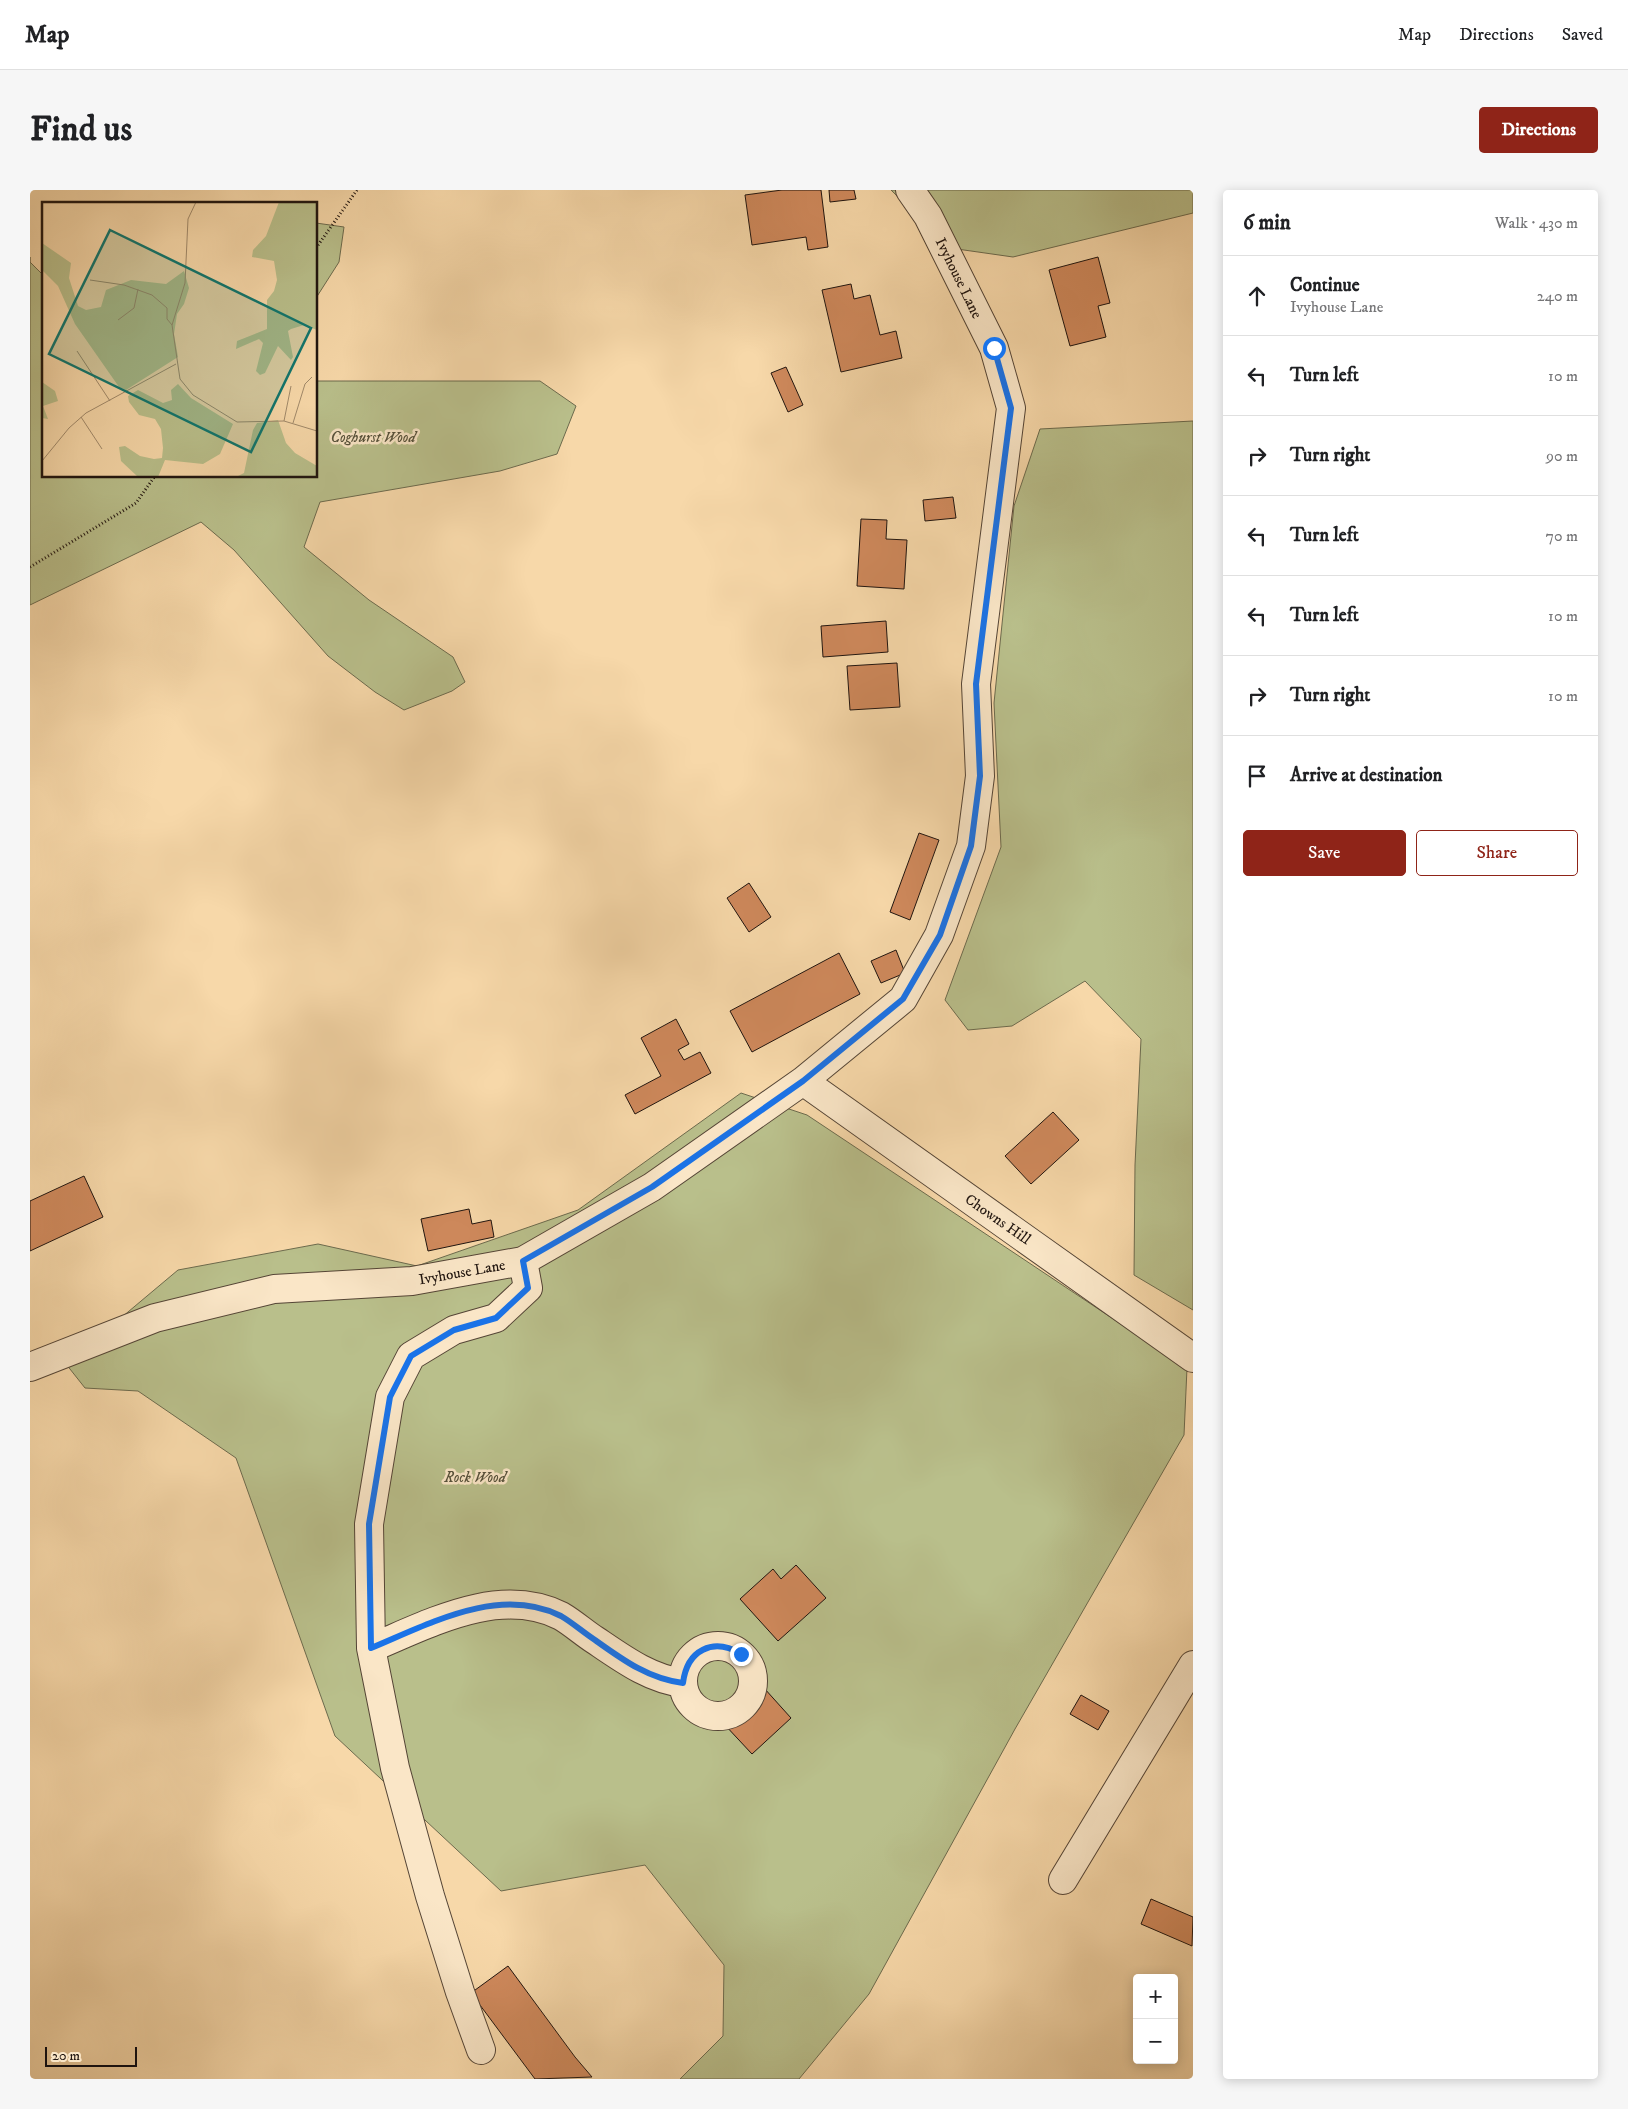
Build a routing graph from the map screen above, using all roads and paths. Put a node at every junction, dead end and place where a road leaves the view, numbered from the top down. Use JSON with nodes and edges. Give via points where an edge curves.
{"nodes":[{"id":1,"x":357,"y":190,"type":"edge"},
{"id":2,"x":910,"y":190,"type":"edge"},
{"id":3,"x":318,"y":245,"type":"edge"},
{"id":4,"x":154,"y":478,"type":"edge"},
{"id":5,"x":30,"y":567,"type":"edge"},
{"id":6,"x":803,"y":1081,"type":"junction"},
{"id":7,"x":523,"y":1261,"type":"junction"},
{"id":8,"x":1193,"y":1358,"type":"edge"},
{"id":9,"x":30,"y":1367,"type":"edge"},
{"id":10,"x":371,"y":1648,"type":"junction"},
{"id":11,"x":1193,"y":1665,"type":"edge"},
{"id":12,"x":683,"y":1683,"type":"dead end"},
{"id":13,"x":1063,"y":1880,"type":"dead end"},
{"id":14,"x":481,"y":2050,"type":"dead end"}],
"edges":[{"from":1,"to":3,"type":"path"},
{"from":2,"to":6,"type":"street","name":"Ivyhouse Lane","via":[[928,216],[994,348],[1011,408],[976,684],[979,785],[971,846],[940,935],[903,999]]},
{"from":4,"to":5,"type":"path","via":[[136,503]]},
{"from":6,"to":7,"type":"street","name":"Ivyhouse Lane","via":[[652,1187]]},
{"from":6,"to":8,"type":"street","name":"Chowns Hill"},
{"from":7,"to":9,"type":"street","name":"Ivyhouse Lane","via":[[412,1281],[274,1289],[155,1318]]},
{"from":7,"to":10,"type":"street","via":[[528,1288],[496,1318],[454,1330],[411,1356],[390,1397],[369,1524]]},
{"from":10,"to":12,"type":"street","via":[[474,1609],[503,1604],[530,1607],[562,1617],[611,1652],[657,1678]]},
{"from":10,"to":14,"type":"street","via":[[395,1768],[412,1832],[460,1992]]},
{"from":11,"to":13,"type":"street"}]}
